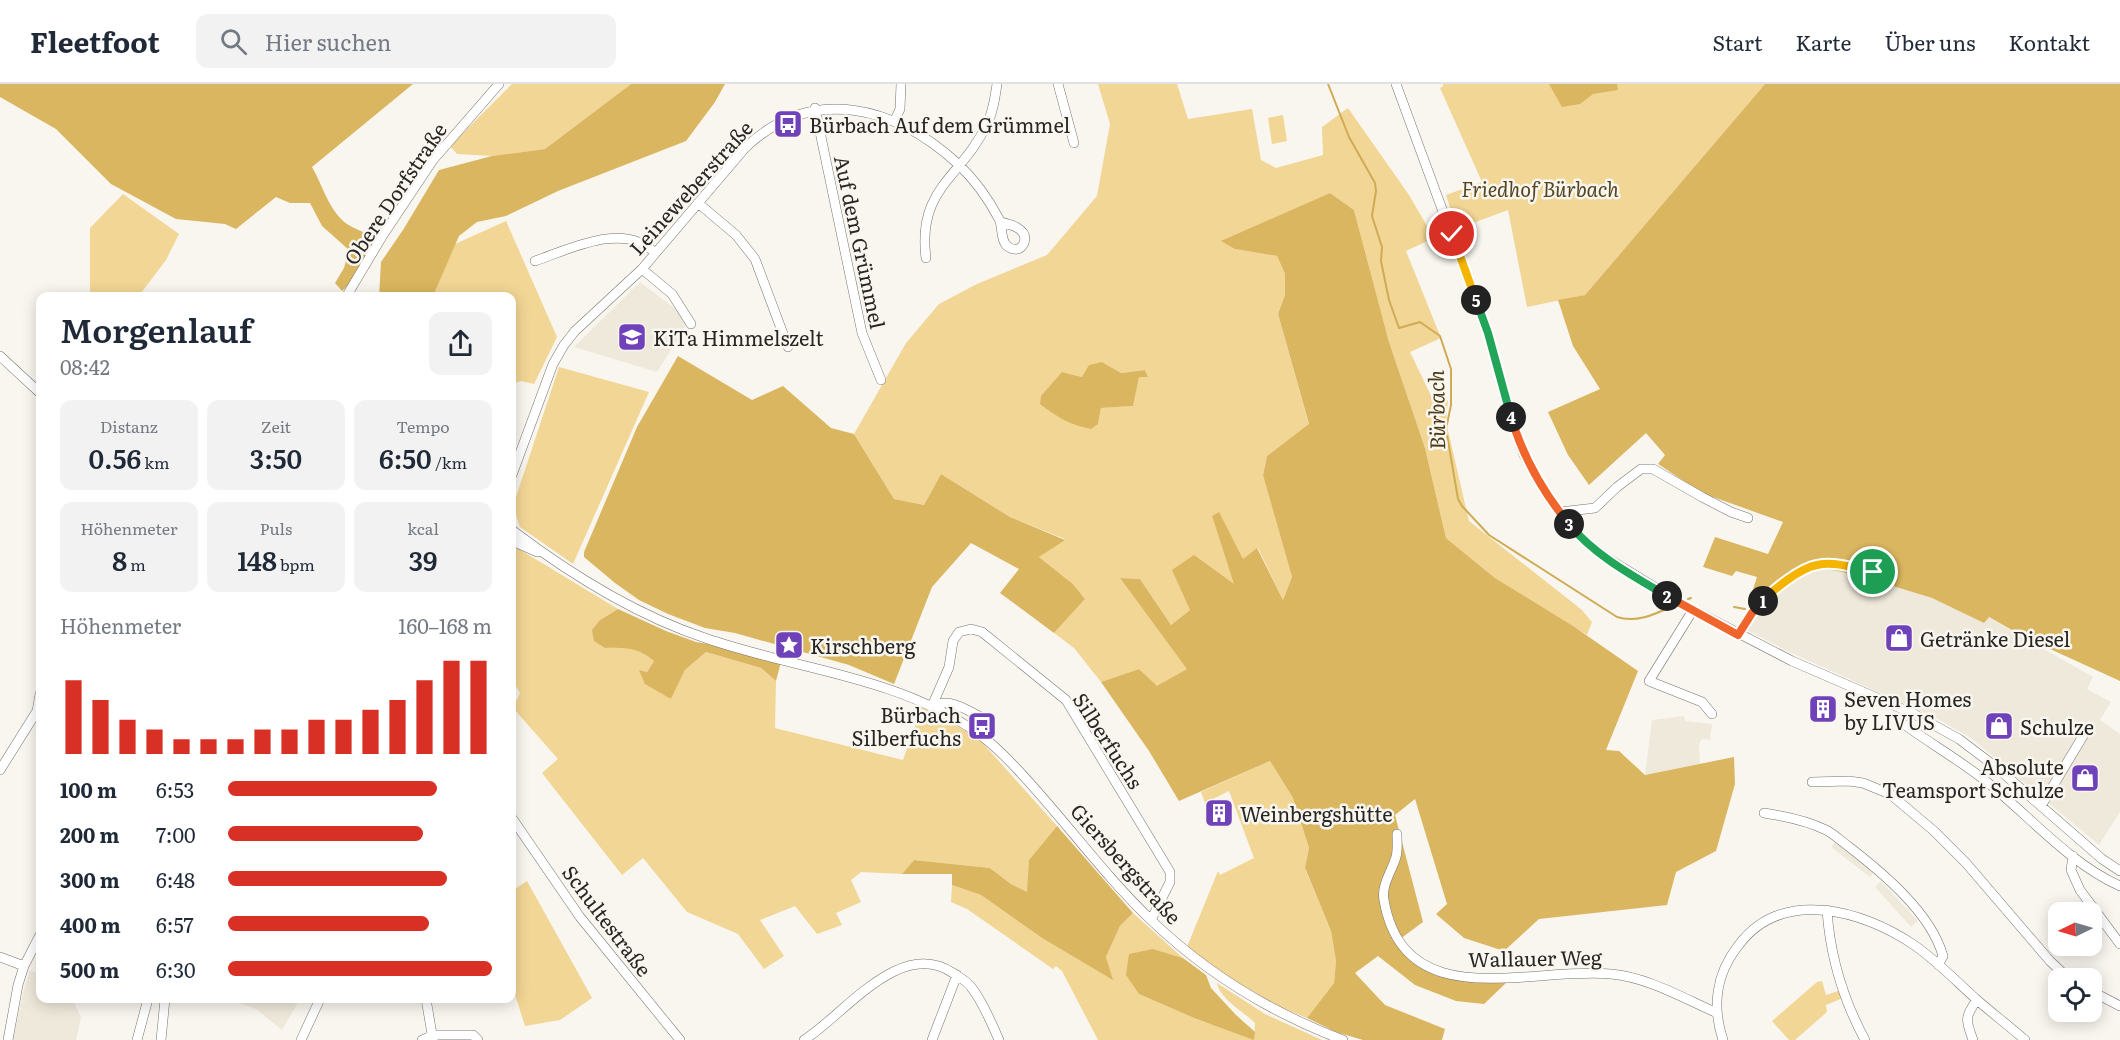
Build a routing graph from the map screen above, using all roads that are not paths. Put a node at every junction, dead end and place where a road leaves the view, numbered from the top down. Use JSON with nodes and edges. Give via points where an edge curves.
{"nodes":[{"id":1,"x":499,"y":84,"type":"edge"},
{"id":2,"x":901,"y":84,"type":"edge"},
{"id":3,"x":997,"y":84,"type":"edge"},
{"id":4,"x":1058,"y":84,"type":"edge"},
{"id":5,"x":1396,"y":84,"type":"edge"},
{"id":6,"x":814,"y":108,"type":"junction"},
{"id":7,"x":895,"y":120,"type":"junction"},
{"id":8,"x":1074,"y":143,"type":"dead end"},
{"id":9,"x":959,"y":165,"type":"junction"},
{"id":10,"x":698,"y":202,"type":"junction"},
{"id":11,"x":1000,"y":222,"type":"dead end"},
{"id":12,"x":655,"y":253,"type":"junction"},
{"id":13,"x":926,"y":258,"type":"dead end"},
{"id":14,"x":535,"y":261,"type":"dead end"},
{"id":15,"x":642,"y":268,"type":"junction"},
{"id":16,"x":349,"y":292,"type":"edge"},
{"id":17,"x":691,"y":324,"type":"dead end"},
{"id":18,"x":788,"y":347,"type":"dead end"},
{"id":19,"x":0,"y":356,"type":"edge"},
{"id":20,"x":881,"y":380,"type":"dead end"},
{"id":21,"x":36,"y":389,"type":"edge"},
{"id":22,"x":516,"y":464,"type":"edge"},
{"id":23,"x":1560,"y":513,"type":"junction"},
{"id":24,"x":1748,"y":518,"type":"dead end"},
{"id":25,"x":516,"y":533,"type":"edge"},
{"id":26,"x":516,"y":543,"type":"edge"},
{"id":27,"x":551,"y":558,"type":"junction"},
{"id":28,"x":1873,"y":572,"type":"dead end"},
{"id":29,"x":1693,"y":610,"type":"junction"},
{"id":30,"x":1738,"y":635,"type":"junction"},
{"id":31,"x":932,"y":706,"type":"junction"},
{"id":32,"x":36,"y":713,"type":"edge"},
{"id":33,"x":1712,"y":714,"type":"dead end"},
{"id":34,"x":979,"y":716,"type":"dead end"},
{"id":35,"x":1905,"y":725,"type":"dead end"},
{"id":36,"x":2083,"y":736,"type":"dead end"},
{"id":37,"x":0,"y":770,"type":"edge"},
{"id":38,"x":1812,"y":782,"type":"dead end"},
{"id":39,"x":2041,"y":806,"type":"junction"},
{"id":40,"x":1764,"y":813,"type":"dead end"},
{"id":41,"x":516,"y":824,"type":"edge"},
{"id":42,"x":1397,"y":834,"type":"dead end"},
{"id":43,"x":2073,"y":856,"type":"junction"},
{"id":44,"x":2120,"y":871,"type":"edge"},
{"id":45,"x":2120,"y":886,"type":"edge"},
{"id":46,"x":1827,"y":910,"type":"junction"},
{"id":47,"x":1151,"y":920,"type":"junction"},
{"id":48,"x":36,"y":943,"type":"edge"},
{"id":49,"x":2120,"y":944,"type":"edge"},
{"id":50,"x":0,"y":957,"type":"edge"},
{"id":51,"x":1938,"y":965,"type":"junction"},
{"id":52,"x":24,"y":966,"type":"junction"},
{"id":53,"x":2057,"y":968,"type":"edge"},
{"id":54,"x":957,"y":975,"type":"junction"},
{"id":55,"x":2102,"y":997,"type":"edge"},
{"id":56,"x":1977,"y":1000,"type":"junction"},
{"id":57,"x":147,"y":1003,"type":"edge"},
{"id":58,"x":165,"y":1003,"type":"edge"},
{"id":59,"x":318,"y":1003,"type":"edge"},
{"id":60,"x":427,"y":1003,"type":"edge"},
{"id":61,"x":2120,"y":1006,"type":"edge"},
{"id":62,"x":1717,"y":1010,"type":"junction"},
{"id":63,"x":433,"y":1038,"type":"edge"},
{"id":64,"x":8,"y":1040,"type":"edge"},
{"id":65,"x":137,"y":1040,"type":"edge"},
{"id":66,"x":161,"y":1040,"type":"edge"},
{"id":67,"x":301,"y":1040,"type":"edge"},
{"id":68,"x":422,"y":1040,"type":"edge"},
{"id":69,"x":477,"y":1040,"type":"edge"},
{"id":70,"x":680,"y":1040,"type":"edge"},
{"id":71,"x":804,"y":1040,"type":"edge"},
{"id":72,"x":932,"y":1040,"type":"edge"},
{"id":73,"x":999,"y":1040,"type":"edge"},
{"id":74,"x":1343,"y":1040,"type":"edge"},
{"id":75,"x":1724,"y":1040,"type":"edge"},
{"id":76,"x":1865,"y":1040,"type":"edge"},
{"id":77,"x":1973,"y":1040,"type":"edge"},
{"id":78,"x":2025,"y":1040,"type":"edge"}],
"edges":[{"from":1,"to":16,"type":"street","name":"Obere Dorfstraße","via":[[433,160]]},
{"from":2,"to":7,"type":"street","via":[[900,109]]},
{"from":3,"to":9,"type":"street","via":[[987,124]]},
{"from":4,"to":8,"type":"street"},
{"from":5,"to":23,"type":"street","via":[[1488,333],[1524,455]]},
{"from":6,"to":7,"type":"street","name":"Leineweberstraße","via":[[846,106]]},
{"from":6,"to":10,"type":"street","name":"Leineweberstraße","via":[[799,111],[760,133]]},
{"from":6,"to":20,"type":"street","name":"Auf dem Grümmel","via":[[862,333]]},
{"from":7,"to":9,"type":"street","name":"Leineweberstraße"},
{"from":9,"to":11,"type":"street","name":"Leineweberstraße"},
{"from":9,"to":13,"type":"street","via":[[932,203],[925,232]]},
{"from":10,"to":12,"type":"street","name":"Leineweberstraße"},
{"from":10,"to":18,"type":"street","via":[[736,235],[755,258]]},
{"from":12,"to":14,"type":"street","via":[[647,244],[621,238],[589,243]]},
{"from":12,"to":15,"type":"street","name":"Leineweberstraße"},
{"from":15,"to":17,"type":"street","via":[[672,294]]},
{"from":15,"to":22,"type":"street","name":"Leineweberstraße","via":[[564,345],[553,364]]},
{"from":19,"to":21,"type":"street"},
{"from":23,"to":24,"type":"street","via":[[1595,508],[1641,469],[1653,469]]},
{"from":23,"to":29,"type":"street","via":[[1604,556]]},
{"from":25,"to":27,"type":"street","name":"Giersbergstraße"},
{"from":26,"to":27,"type":"street","name":"Giersbergstraße"},
{"from":27,"to":31,"type":"street","name":"Giersbergstraße","via":[[619,600],[672,626],[743,650],[867,681]]},
{"from":28,"to":30,"type":"street","via":[[1816,565],[1768,596]]},
{"from":29,"to":30,"type":"street"},
{"from":29,"to":33,"type":"street","via":[[1649,681],[1702,702]]},
{"from":30,"to":39,"type":"street","via":[[1959,739]]},
{"from":31,"to":34,"type":"street","name":"Giersbergstraße","via":[[950,703]]},
{"from":31,"to":47,"type":"street","name":"Giersbergstraße","via":[[975,730],[1001,753]]},
{"from":31,"to":47,"type":"street","name":"Silberfuchs","via":[[949,667],[953,640],[959,632],[971,629],[982,632],[1066,700],[1170,872],[1170,882]]},
{"from":32,"to":37,"type":"street"},
{"from":35,"to":43,"type":"street","via":[[1981,777]]},
{"from":36,"to":39,"type":"street"},
{"from":38,"to":53,"type":"street","via":[[1863,783],[1890,794],[1966,863]]},
{"from":39,"to":44,"type":"street"},
{"from":40,"to":51,"type":"street","via":[[1787,816],[1827,830],[1875,867],[1934,932],[1943,956]]},
{"from":41,"to":70,"type":"street","name":"Schultestraße","via":[[580,917]]},
{"from":42,"to":62,"type":"street","name":"Wallauer Weg","via":[[1397,852],[1383,891],[1384,901],[1400,944],[1424,966],[1473,979],[1623,975]]},
{"from":43,"to":45,"type":"street"},
{"from":43,"to":49,"type":"street","via":[[2071,870],[2080,890]]},
{"from":46,"to":51,"type":"street","via":[[1881,928],[1913,945]]},
{"from":46,"to":62,"type":"street","via":[[1788,912],[1751,930],[1727,962],[1718,985]]},
{"from":46,"to":76,"type":"street","via":[[1834,958]]},
{"from":47,"to":74,"type":"street","name":"Giersbergstraße","via":[[1192,956],[1249,995]]},
{"from":48,"to":52,"type":"street"},
{"from":50,"to":52,"type":"street"},
{"from":51,"to":56,"type":"street"},
{"from":52,"to":64,"type":"street"},
{"from":54,"to":71,"type":"street","via":[[934,964],[900,969],[874,983]]},
{"from":54,"to":72,"type":"street"},
{"from":54,"to":73,"type":"street","via":[[972,988]]},
{"from":55,"to":61,"type":"street"},
{"from":56,"to":77,"type":"street","via":[[1966,1019]]},
{"from":56,"to":78,"type":"street"},
{"from":57,"to":65,"type":"street"},
{"from":58,"to":66,"type":"street"},
{"from":59,"to":67,"type":"street"},
{"from":60,"to":63,"type":"street"},
{"from":62,"to":75,"type":"street"},
{"from":63,"to":68,"type":"street"},
{"from":63,"to":69,"type":"street","via":[[473,1035]]}]}
